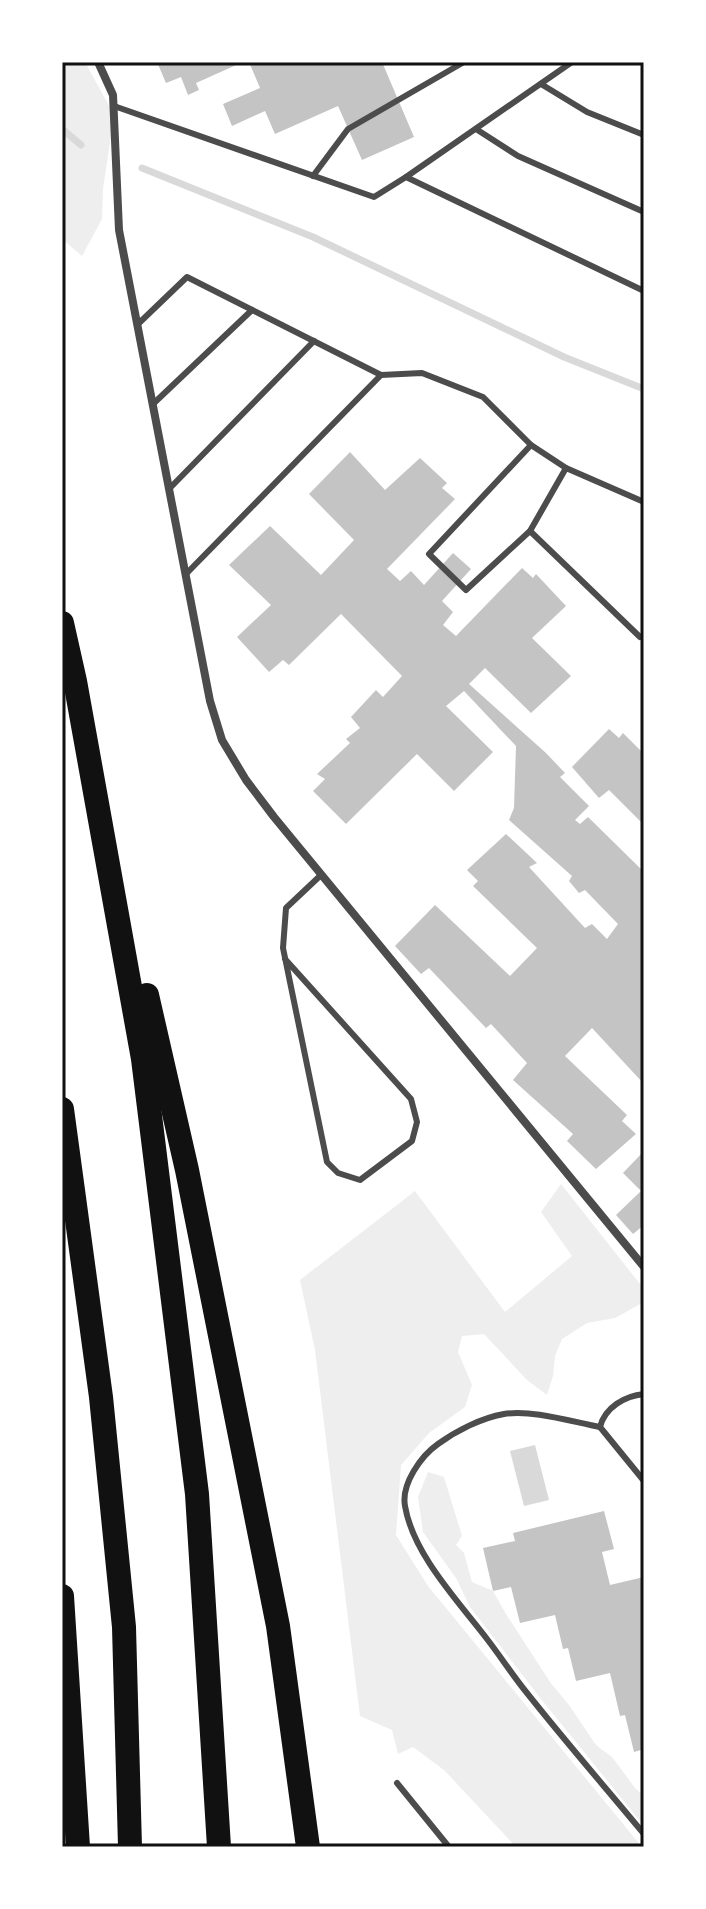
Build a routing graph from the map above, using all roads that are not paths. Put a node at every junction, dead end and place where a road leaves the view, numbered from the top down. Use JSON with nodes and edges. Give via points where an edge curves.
{"nodes":[{"id":1,"x":98,"y":62,"type":"edge"},
{"id":2,"x":464,"y":62,"type":"edge"},
{"id":3,"x":572,"y":62,"type":"edge"},
{"id":4,"x":541,"y":84,"type":"junction"},
{"id":5,"x":114,"y":106,"type":"junction"},
{"id":6,"x":476,"y":129,"type":"junction"},
{"id":7,"x":644,"y":135,"type":"edge"},
{"id":8,"x":313,"y":176,"type":"junction"},
{"id":9,"x":406,"y":177,"type":"junction"},
{"id":10,"x":644,"y":212,"type":"edge"},
{"id":11,"x":644,"y":291,"type":"edge"},
{"id":12,"x":252,"y":310,"type":"junction"},
{"id":13,"x":137,"y":325,"type":"junction"},
{"id":14,"x":314,"y":341,"type":"junction"},
{"id":15,"x":381,"y":375,"type":"junction"},
{"id":16,"x":153,"y":404,"type":"junction"},
{"id":17,"x":531,"y":445,"type":"junction"},
{"id":18,"x":566,"y":468,"type":"junction"},
{"id":19,"x":169,"y":489,"type":"junction"},
{"id":20,"x":644,"y":502,"type":"edge"},
{"id":21,"x":530,"y":531,"type":"junction"},
{"id":22,"x":186,"y":574,"type":"junction"},
{"id":23,"x":62,"y":623,"type":"edge"},
{"id":24,"x":640,"y":637,"type":"dead end"},
{"id":25,"x":75,"y":681,"type":"junction"},
{"id":26,"x":321,"y":875,"type":"junction"},
{"id":27,"x":285,"y":959,"type":"junction"},
{"id":28,"x":62,"y":1109,"type":"edge"},
{"id":29,"x":644,"y":1267,"type":"edge"},
{"id":30,"x":644,"y":1394,"type":"edge"},
{"id":31,"x":600,"y":1427,"type":"junction"},
{"id":32,"x":644,"y":1481,"type":"edge"},
{"id":33,"x":62,"y":1596,"type":"edge"},
{"id":34,"x":397,"y":1783,"type":"dead end"},
{"id":35,"x":644,"y":1834,"type":"edge"},
{"id":36,"x":78,"y":1847,"type":"edge"},
{"id":37,"x":130,"y":1847,"type":"edge"},
{"id":38,"x":219,"y":1847,"type":"edge"},
{"id":39,"x":308,"y":1847,"type":"edge"},
{"id":40,"x":449,"y":1847,"type":"edge"}],
"edges":[{"from":1,"to":5,"type":"street"},
{"from":2,"to":8,"type":"lane","via":[[348,129]]},
{"from":3,"to":4,"type":"lane"},
{"from":4,"to":6,"type":"lane"},
{"from":4,"to":7,"type":"lane","via":[[587,112]]},
{"from":5,"to":8,"type":"lane"},
{"from":5,"to":13,"type":"street","via":[[119,230]]},
{"from":6,"to":9,"type":"lane"},
{"from":6,"to":10,"type":"lane","via":[[518,156]]},
{"from":8,"to":9,"type":"lane","via":[[374,197]]},
{"from":9,"to":11,"type":"lane"},
{"from":12,"to":13,"type":"lane","via":[[187,277]]},
{"from":12,"to":14,"type":"lane"},
{"from":12,"to":16,"type":"lane"},
{"from":13,"to":16,"type":"street"},
{"from":14,"to":15,"type":"lane"},
{"from":14,"to":19,"type":"lane"},
{"from":15,"to":17,"type":"lane","via":[[422,373],[483,397]]},
{"from":15,"to":22,"type":"lane"},
{"from":16,"to":19,"type":"street"},
{"from":17,"to":18,"type":"lane"},
{"from":17,"to":21,"type":"lane","via":[[429,554],[466,590]]},
{"from":18,"to":20,"type":"lane"},
{"from":18,"to":21,"type":"lane"},
{"from":19,"to":22,"type":"street"},
{"from":21,"to":24,"type":"lane"},
{"from":22,"to":26,"type":"street","via":[[222,740],[246,780]]},
{"from":23,"to":25,"type":"highway"},
{"from":25,"to":38,"type":"highway","via":[[143,1059],[197,1494]]},
{"from":25,"to":39,"type":"highway","via":[[187,1170],[269,1580]]},
{"from":26,"to":27,"type":"lane","via":[[286,908]]},
{"from":26,"to":29,"type":"street"},
{"from":27,"to":27,"type":"lane","via":[[327,1162],[338,1173],[360,1180],[412,1141],[417,1122],[411,1099]]},
{"from":28,"to":37,"type":"highway","via":[[99,1382],[124,1627]]},
{"from":30,"to":31,"type":"lane","via":[[618,1402]]},
{"from":31,"to":32,"type":"lane"},
{"from":31,"to":35,"type":"lane","via":[[505,1414],[473,1424],[425,1453],[411,1473],[404,1501],[411,1530],[453,1595]]},
{"from":33,"to":36,"type":"highway"},
{"from":34,"to":40,"type":"lane"}]}
